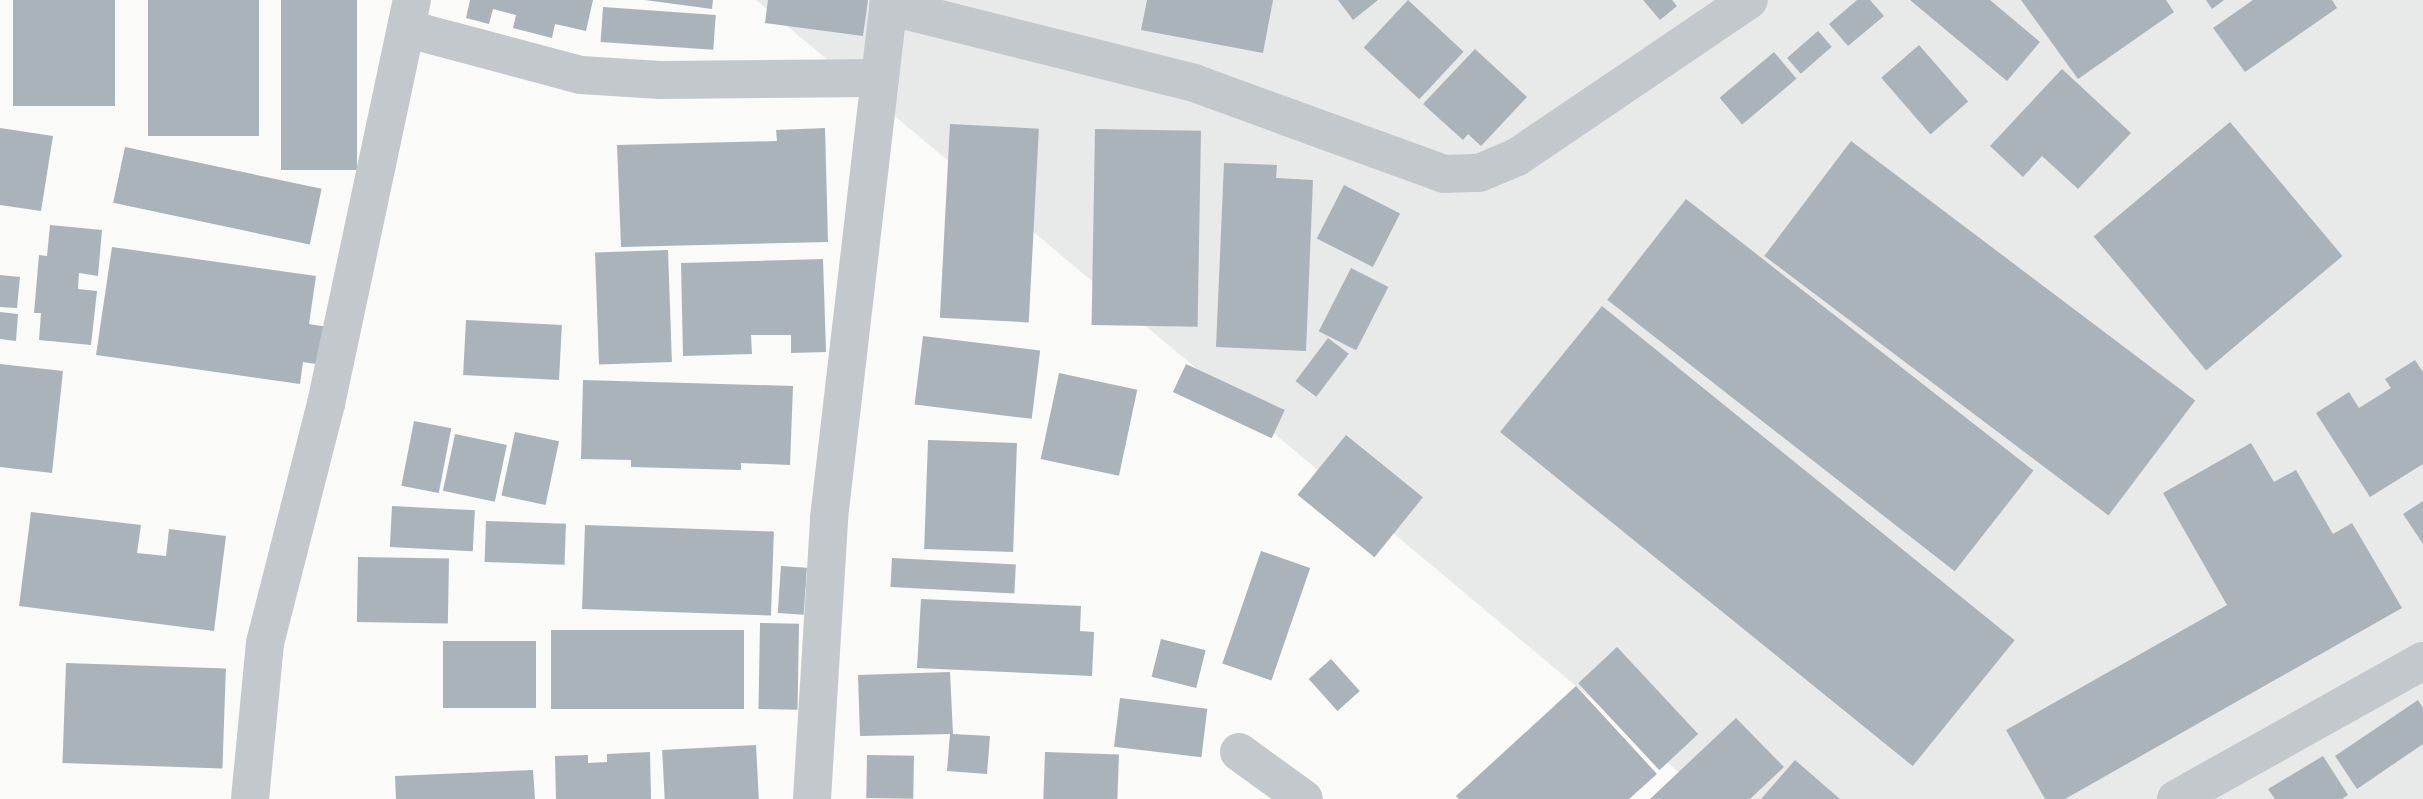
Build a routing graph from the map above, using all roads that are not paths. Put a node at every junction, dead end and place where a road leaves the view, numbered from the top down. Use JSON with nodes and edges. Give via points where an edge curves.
{"nodes":[{"id":1,"x":1749,"y":0,"type":"edge"},
{"id":2,"x":889,"y":3,"type":"edge"},
{"id":3,"x":410,"y":15,"type":"edge"},
{"id":4,"x":880,"y":78,"type":"junction"},
{"id":5,"x":2423,"y":661,"type":"edge"},
{"id":6,"x":1240,"y":752,"type":"dead end"},
{"id":7,"x":250,"y":799,"type":"edge"},
{"id":8,"x":812,"y":799,"type":"edge"},
{"id":9,"x":1304,"y":799,"type":"edge"},
{"id":10,"x":2176,"y":799,"type":"edge"}],
"edges":[{"from":1,"to":2,"type":"street","via":[[1517,157],[1479,173],[1444,174],[1194,83]]},
{"from":2,"to":4,"type":"street"},
{"from":3,"to":4,"type":"street","via":[[581,75],[660,80]]},
{"from":3,"to":7,"type":"street","via":[[326,404],[265,643]]},
{"from":4,"to":8,"type":"street","via":[[830,518]]},
{"from":5,"to":10,"type":"street"},
{"from":6,"to":9,"type":"street"}]}
